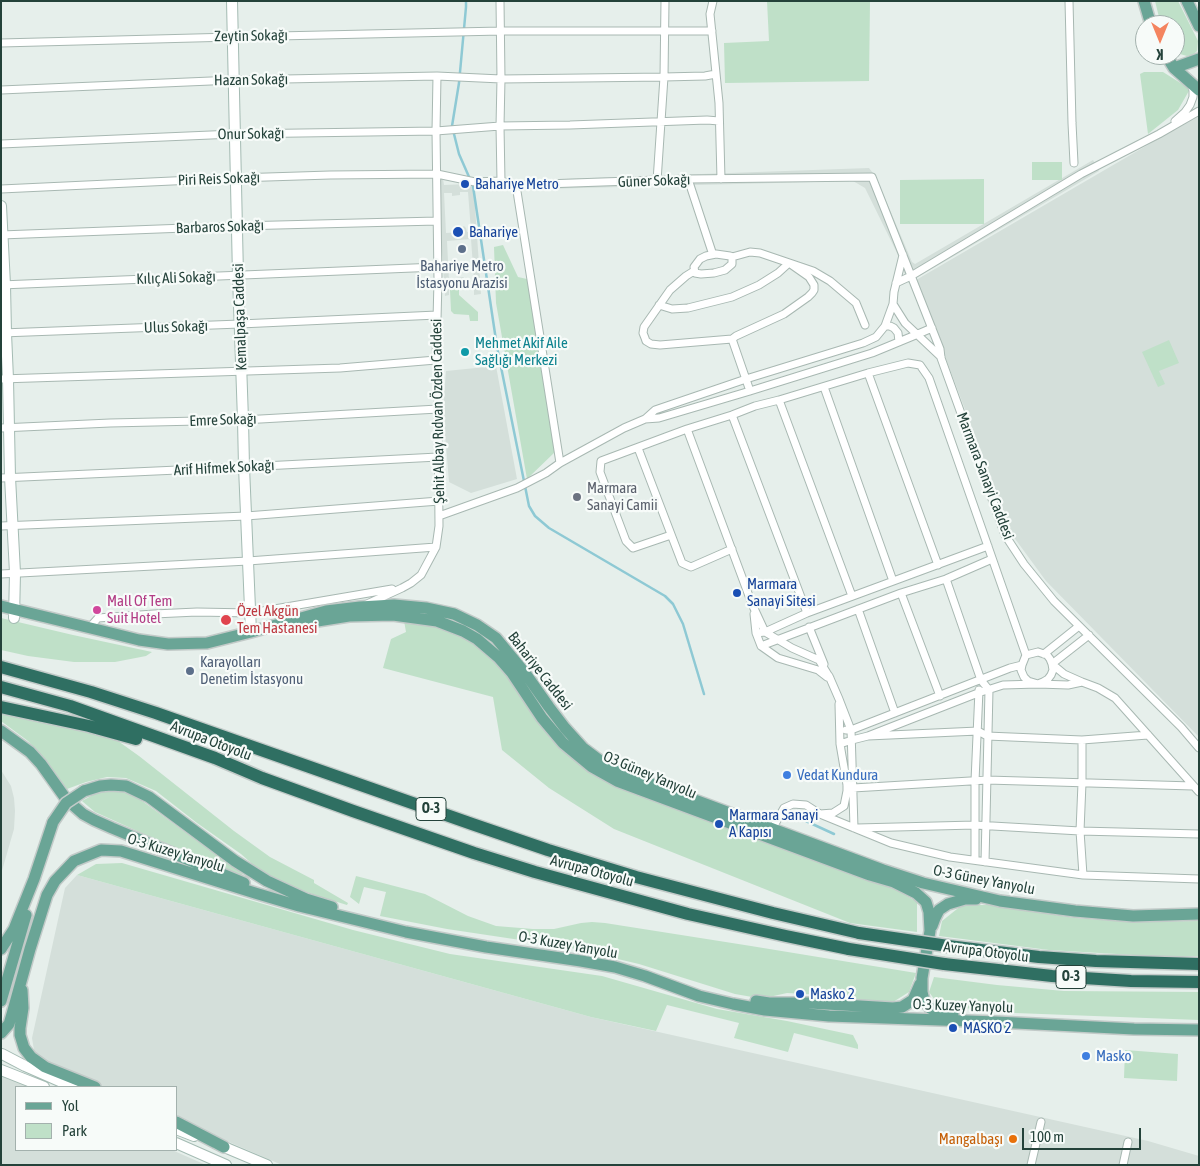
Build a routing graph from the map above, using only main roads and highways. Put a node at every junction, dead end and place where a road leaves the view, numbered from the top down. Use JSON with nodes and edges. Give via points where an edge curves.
{"nodes":[{"id":1,"x":232,"y":1,"type":"edge"},
{"id":2,"x":1144,"y":1,"type":"edge"},
{"id":3,"x":1187,"y":1,"type":"edge"},
{"id":4,"x":1148,"y":15,"type":"edge"},
{"id":5,"x":1199,"y":26,"type":"edge"},
{"id":6,"x":1199,"y":59,"type":"edge"},
{"id":7,"x":1172,"y":65,"type":"edge"},
{"id":8,"x":1174,"y":68,"type":"junction"},
{"id":9,"x":1195,"y":87,"type":"edge"},
{"id":10,"x":1,"y":206,"type":"edge"},
{"id":11,"x":2,"y":235,"type":"edge"},
{"id":12,"x":3,"y":285,"type":"edge"},
{"id":13,"x":3,"y":333,"type":"edge"},
{"id":14,"x":5,"y":379,"type":"edge"},
{"id":15,"x":5,"y":428,"type":"edge"},
{"id":16,"x":6,"y":477,"type":"edge"},
{"id":17,"x":1,"y":606,"type":"edge"},
{"id":18,"x":1,"y":614,"type":"edge"},
{"id":19,"x":14,"y":614,"type":"junction"},
{"id":20,"x":251,"y":632,"type":"junction"},
{"id":21,"x":4,"y":668,"type":"edge"},
{"id":22,"x":1,"y":686,"type":"edge"},
{"id":23,"x":1,"y":707,"type":"edge"},
{"id":24,"x":1,"y":731,"type":"edge"},
{"id":25,"x":230,"y":765,"type":"junction"},
{"id":26,"x":770,"y":832,"type":"junction"},
{"id":27,"x":34,"y":879,"type":"junction"},
{"id":28,"x":1000,"y":901,"type":"junction"},
{"id":29,"x":299,"y":906,"type":"junction"},
{"id":30,"x":1199,"y":914,"type":"edge"},
{"id":31,"x":930,"y":931,"type":"junction"},
{"id":32,"x":1,"y":949,"type":"edge"},
{"id":33,"x":1199,"y":964,"type":"edge"},
{"id":34,"x":922,"y":978,"type":"junction"},
{"id":35,"x":21,"y":981,"type":"junction"},
{"id":36,"x":1199,"y":982,"type":"edge"},
{"id":37,"x":1,"y":1001,"type":"edge"},
{"id":38,"x":996,"y":1022,"type":"junction"},
{"id":39,"x":1199,"y":1030,"type":"edge"},
{"id":40,"x":1,"y":1033,"type":"edge"},
{"id":41,"x":2,"y":1054,"type":"edge"},
{"id":42,"x":1,"y":1070,"type":"edge"},
{"id":43,"x":41,"y":1086,"type":"edge"},
{"id":44,"x":71,"y":1086,"type":"edge"},
{"id":45,"x":92,"y":1086,"type":"edge"},
{"id":46,"x":178,"y":1123,"type":"edge"},
{"id":47,"x":178,"y":1130,"type":"edge"},
{"id":48,"x":178,"y":1144,"type":"edge"},
{"id":49,"x":224,"y":1147,"type":"junction"},
{"id":50,"x":226,"y":1165,"type":"edge"},
{"id":51,"x":267,"y":1165,"type":"edge"}],
"edges":[{"from":1,"to":20,"type":"main road","name":"Kemalpaşa Caddesi"},
{"from":2,"to":4,"type":"main road"},
{"from":3,"to":5,"type":"main road"},
{"from":6,"to":8,"type":"main road"},
{"from":7,"to":8,"type":"main road"},
{"from":8,"to":9,"type":"main road"},
{"from":10,"to":11,"type":"main road"},
{"from":11,"to":12,"type":"main road"},
{"from":12,"to":13,"type":"main road"},
{"from":13,"to":14,"type":"main road"},
{"from":14,"to":15,"type":"main road"},
{"from":15,"to":16,"type":"main road"},
{"from":16,"to":19,"type":"main road","via":[[13,525]]},
{"from":17,"to":19,"type":"main road","name":"Bahariye Caddesi"},
{"from":18,"to":19,"type":"main road"},
{"from":19,"to":20,"type":"main road","name":"Bahariye Caddesi","via":[[168,644],[207,643]]},
{"from":19,"to":26,"type":"main road","name":"O3 Güney Yanyolu","via":[[148,646],[180,650],[210,648],[314,621],[349,616],[393,615],[437,621],[478,639],[498,657],[563,743],[592,767],[617,781]]},
{"from":20,"to":26,"type":"main road","name":"Bahariye Caddesi","via":[[326,611],[360,607],[394,605],[454,614],[496,638],[525,672],[564,728],[583,748],[611,768]]},
{"from":21,"to":33,"type":"highway","name":"Avrupa Otoyolu","number":"O-3","bridge":true,"via":[[156,713],[610,869],[802,920],[859,933],[1039,957]]},
{"from":22,"to":25,"type":"highway","name":"Avrupa Otoyolu","number":"O-3","via":[[70,706]]},
{"from":23,"to":25,"type":"highway","via":[[126,735],[162,748]]},
{"from":24,"to":29,"type":"main road","via":[[30,752],[66,799],[94,820]]},
{"from":25,"to":36,"type":"highway","name":"Avrupa Otoyolu","number":"O-3","bridge":true,"via":[[352,811],[535,872],[688,914],[786,936],[849,949],[1011,972],[1131,981]]},
{"from":26,"to":28,"type":"main road","name":"O-3 Güney Yanyolu","via":[[923,883]]},
{"from":26,"to":31,"type":"main road","name":"O-3 Güney Yanyolu","via":[[916,893],[926,902],[930,912]]},
{"from":27,"to":32,"type":"main road","via":[[14,929]]},
{"from":27,"to":34,"type":"main road","name":"O-3 Kuzey Yanyolu","bridge":true,"via":[[53,822],[66,803],[84,791],[100,786],[126,786],[149,797],[227,856],[267,881],[306,899],[357,915],[616,961],[718,993],[769,1003],[902,1007],[913,1000]]},
{"from":27,"to":37,"type":"main road"},
{"from":28,"to":30,"type":"main road","name":"O-3 Güney Yanyolu","via":[[1133,916]]},
{"from":28,"to":31,"type":"main road","via":[[965,899],[948,904],[939,910]]},
{"from":29,"to":35,"type":"main road","name":"O-3 Kuzey Yanyolu","via":[[121,851],[102,850],[74,861],[56,881],[41,912]]},
{"from":29,"to":38,"type":"main road","name":"O-3 Kuzey Yanyolu","via":[[406,932],[615,968],[699,996],[765,1010],[829,1016]]},
{"from":31,"to":34,"type":"main road","name":"O-3 Güney Yanyolu"},
{"from":34,"to":38,"type":"main road","via":[[924,1000],[930,1008]]},
{"from":35,"to":40,"type":"main road","name":"O-3 Kuzey Yanyolu","via":[[9,1024]]},
{"from":35,"to":45,"type":"main road","via":[[20,1035],[24,1048],[45,1067]]},
{"from":38,"to":39,"type":"main road","name":"O-3 Kuzey Yanyolu"},
{"from":41,"to":44,"type":"main road"},
{"from":42,"to":43,"type":"main road"},
{"from":46,"to":49,"type":"main road"},
{"from":47,"to":49,"type":"main road"},
{"from":48,"to":50,"type":"main road"},
{"from":49,"to":51,"type":"main road"}]}
